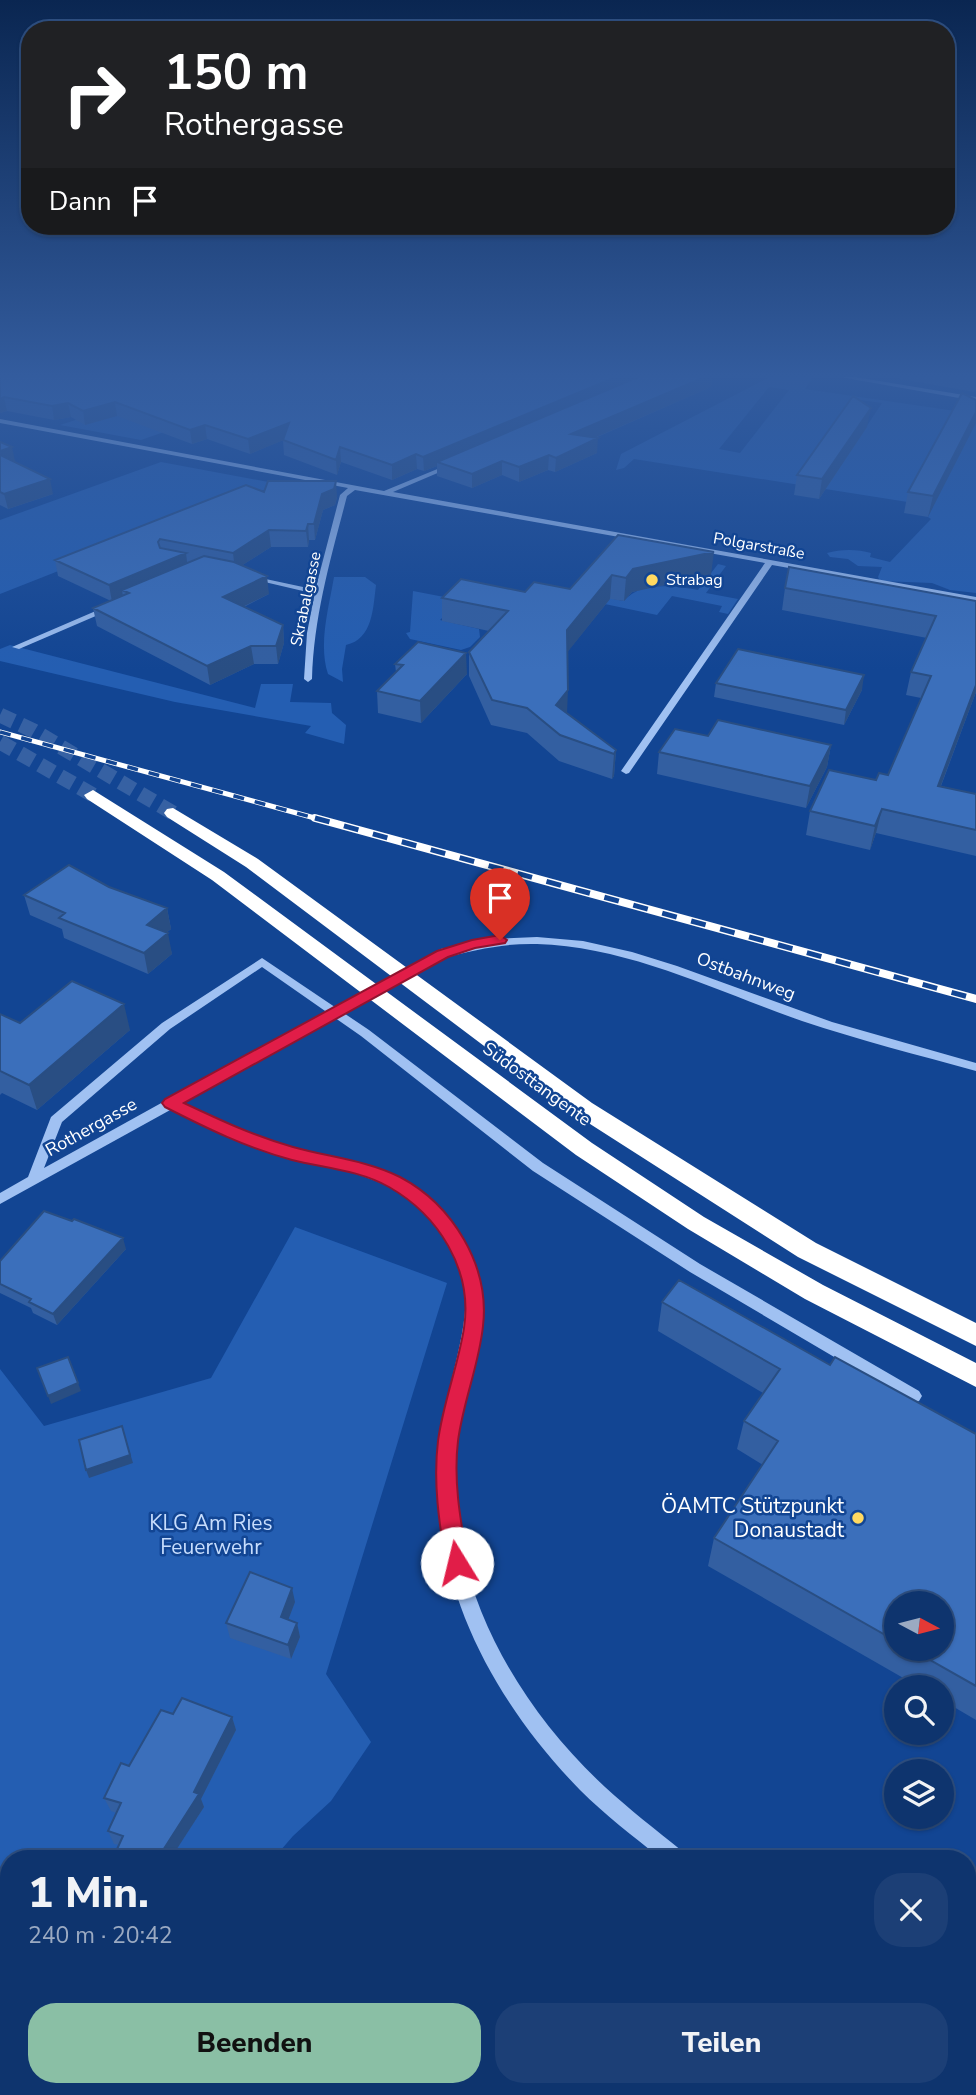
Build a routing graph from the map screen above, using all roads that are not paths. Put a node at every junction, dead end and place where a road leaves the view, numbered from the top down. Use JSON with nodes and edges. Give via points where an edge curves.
{"nodes":[{"id":1,"x":283,"y":475,"type":"edge"},
{"id":2,"x":428,"y":475,"type":"edge"},
{"id":3,"x":353,"y":488,"type":"junction"},
{"id":4,"x":384,"y":493,"type":"junction"},
{"id":5,"x":770,"y":562,"type":"junction"},
{"id":6,"x":247,"y":576,"type":"edge"},
{"id":7,"x":321,"y":590,"type":"junction"},
{"id":8,"x":976,"y":599,"type":"edge"},
{"id":9,"x":119,"y":605,"type":"edge"},
{"id":10,"x":16,"y":647,"type":"dead end"},
{"id":11,"x":309,"y":679,"type":"dead end"},
{"id":12,"x":626,"y":771,"type":"dead end"},
{"id":13,"x":93,"y":795,"type":"tunnel mouth"},
{"id":14,"x":173,"y":813,"type":"tunnel mouth"},
{"id":15,"x":500,"y":940,"type":"joint"},
{"id":16,"x":976,"y":1067,"type":"edge"},
{"id":17,"x":171,"y":1103,"type":"junction"},
{"id":18,"x":34,"y":1178,"type":"junction"},
{"id":19,"x":0,"y":1199,"type":"edge"},
{"id":20,"x":976,"y":1335,"type":"edge"},
{"id":21,"x":976,"y":1376,"type":"edge"},
{"id":22,"x":914,"y":1396,"type":"dead end"},
{"id":23,"x":666,"y":1850,"type":"edge"}],
"edges":[{"from":1,"to":3,"type":"street","name":"Polgarstraße"},
{"from":2,"to":4,"type":"street"},
{"from":3,"to":4,"type":"street","name":"Polgarstraße"},
{"from":3,"to":7,"type":"street","name":"Skrabalgasse","via":[[344,495]]},
{"from":4,"to":5,"type":"street","name":"Polgarstraße"},
{"from":5,"to":8,"type":"street","name":"Polgarstraße"},
{"from":5,"to":12,"type":"street"},
{"from":6,"to":7,"type":"street"},
{"from":7,"to":11,"type":"street","name":"Skrabalgasse","via":[[308,658]]},
{"from":9,"to":10,"type":"street"},
{"from":13,"to":21,"type":"highway","name":"Südosttangente","via":[[218,876],[584,1149],[696,1223],[814,1292]]},
{"from":14,"to":20,"type":"highway","name":"Südosttangente","via":[[252,863],[584,1109],[807,1250]]},
{"from":15,"to":16,"type":"street","name":"Ostbahnweg","via":[[556,940],[631,956],[808,1018]]},
{"from":15,"to":17,"type":"street","name":"Rothergasse","bridge":true,"via":[[443,954]]},
{"from":17,"to":18,"type":"street","name":"Rothergasse"},
{"from":17,"to":23,"type":"street","via":[[229,1132],[394,1182],[429,1207],[454,1237],[473,1281],[474,1325],[448,1441],[447,1500],[457,1563],[478,1631],[527,1716],[589,1785]]},
{"from":18,"to":19,"type":"street","name":"Rothergasse"},
{"from":18,"to":22,"type":"street","via":[[56,1120],[166,1026],[262,962],[365,1033],[538,1167],[695,1268]]}]}
